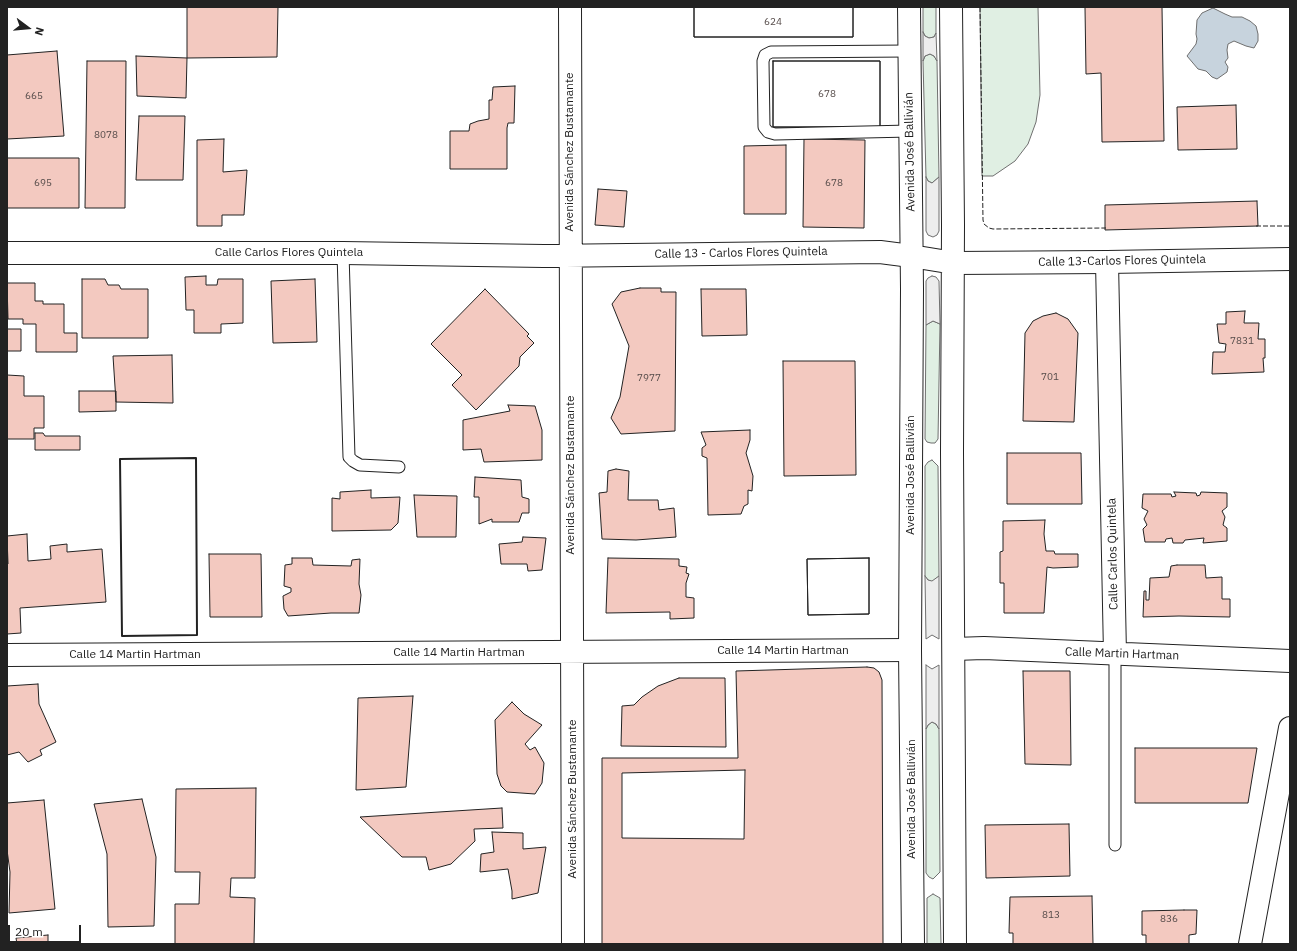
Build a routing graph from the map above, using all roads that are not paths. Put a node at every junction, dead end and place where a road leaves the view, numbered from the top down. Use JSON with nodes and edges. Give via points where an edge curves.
{"nodes":[{"id":1,"x":570,"y":7,"type":"edge"},
{"id":2,"x":909,"y":7,"type":"edge"},
{"id":3,"x":951,"y":7,"type":"edge"},
{"id":4,"x":909,"y":50,"type":"junction"},
{"id":5,"x":910,"y":131,"type":"junction"},
{"id":6,"x":7,"y":253,"type":"edge"},
{"id":7,"x":343,"y":253,"type":"junction"},
{"id":8,"x":570,"y":256,"type":"junction"},
{"id":9,"x":911,"y":256,"type":"junction"},
{"id":10,"x":1290,"y":259,"type":"edge"},
{"id":11,"x":1107,"y":262,"type":"junction"},
{"id":12,"x":954,"y":263,"type":"junction"},
{"id":13,"x":399,"y":467,"type":"dead end"},
{"id":14,"x":954,"y":649,"type":"junction"},
{"id":15,"x":910,"y":650,"type":"junction"},
{"id":16,"x":573,"y":652,"type":"junction"},
{"id":17,"x":1115,"y":654,"type":"junction"},
{"id":18,"x":7,"y":655,"type":"edge"},
{"id":19,"x":1290,"y":661,"type":"edge"},
{"id":20,"x":1290,"y":728,"type":"edge"},
{"id":21,"x":1115,"y":845,"type":"dead end"},
{"id":22,"x":573,"y":944,"type":"edge"},
{"id":23,"x":913,"y":944,"type":"edge"},
{"id":24,"x":955,"y":944,"type":"edge"},
{"id":25,"x":1250,"y":944,"type":"edge"}],
"edges":[{"from":1,"to":8,"type":"street","name":"Avenida Sánchez Bustamante"},
{"from":2,"to":4,"type":"street","name":"Avenida José Ballivián"},
{"from":3,"to":12,"type":"street"},
{"from":4,"to":5,"type":"street","name":"Avenida José Ballivián"},
{"from":4,"to":5,"type":"lane","via":[[771,52],[765,55],[763,62],[764,127],[768,132],[775,134]]},
{"from":5,"to":9,"type":"street","name":"Avenida José Ballivián"},
{"from":6,"to":7,"type":"street","name":"Calle Carlos Flores Quintela"},
{"from":7,"to":8,"type":"street","name":"Calle Carlos Flores Quintela"},
{"from":7,"to":13,"type":"lane","via":[[349,456],[360,465]]},
{"from":8,"to":9,"type":"street","name":"Calle 13 - Carlos Flores Quintela","via":[[880,252]]},
{"from":8,"to":16,"type":"street","name":"Avenida Sánchez Bustamante"},
{"from":9,"to":12,"type":"street","name":"Calle 13 - Carlos Flores Quintela"},
{"from":9,"to":15,"type":"street","name":"Avenida José Ballivián"},
{"from":10,"to":11,"type":"street","name":"Calle 13-Carlos Flores Quintela"},
{"from":11,"to":12,"type":"street","name":"Calle 13-Carlos Flores Quintela"},
{"from":11,"to":17,"type":"street","name":"Calle Carlos Quintela"},
{"from":12,"to":14,"type":"street"},
{"from":14,"to":17,"type":"street","name":"Calle Martin Hartman"},
{"from":14,"to":24,"type":"street"},
{"from":15,"to":16,"type":"street","name":"Calle 14 Martin Hartman"},
{"from":15,"to":23,"type":"street","name":"Avenida José Ballivián"},
{"from":16,"to":18,"type":"street","name":"Calle 14 Martin Hartman"},
{"from":16,"to":22,"type":"street","name":"Avenida Sánchez Bustamante"},
{"from":17,"to":19,"type":"street","name":"Calle Martin Hartman"},
{"from":17,"to":21,"type":"lane","name":"Calle Carlos Quintela"},
{"from":20,"to":25,"type":"street"}]}
